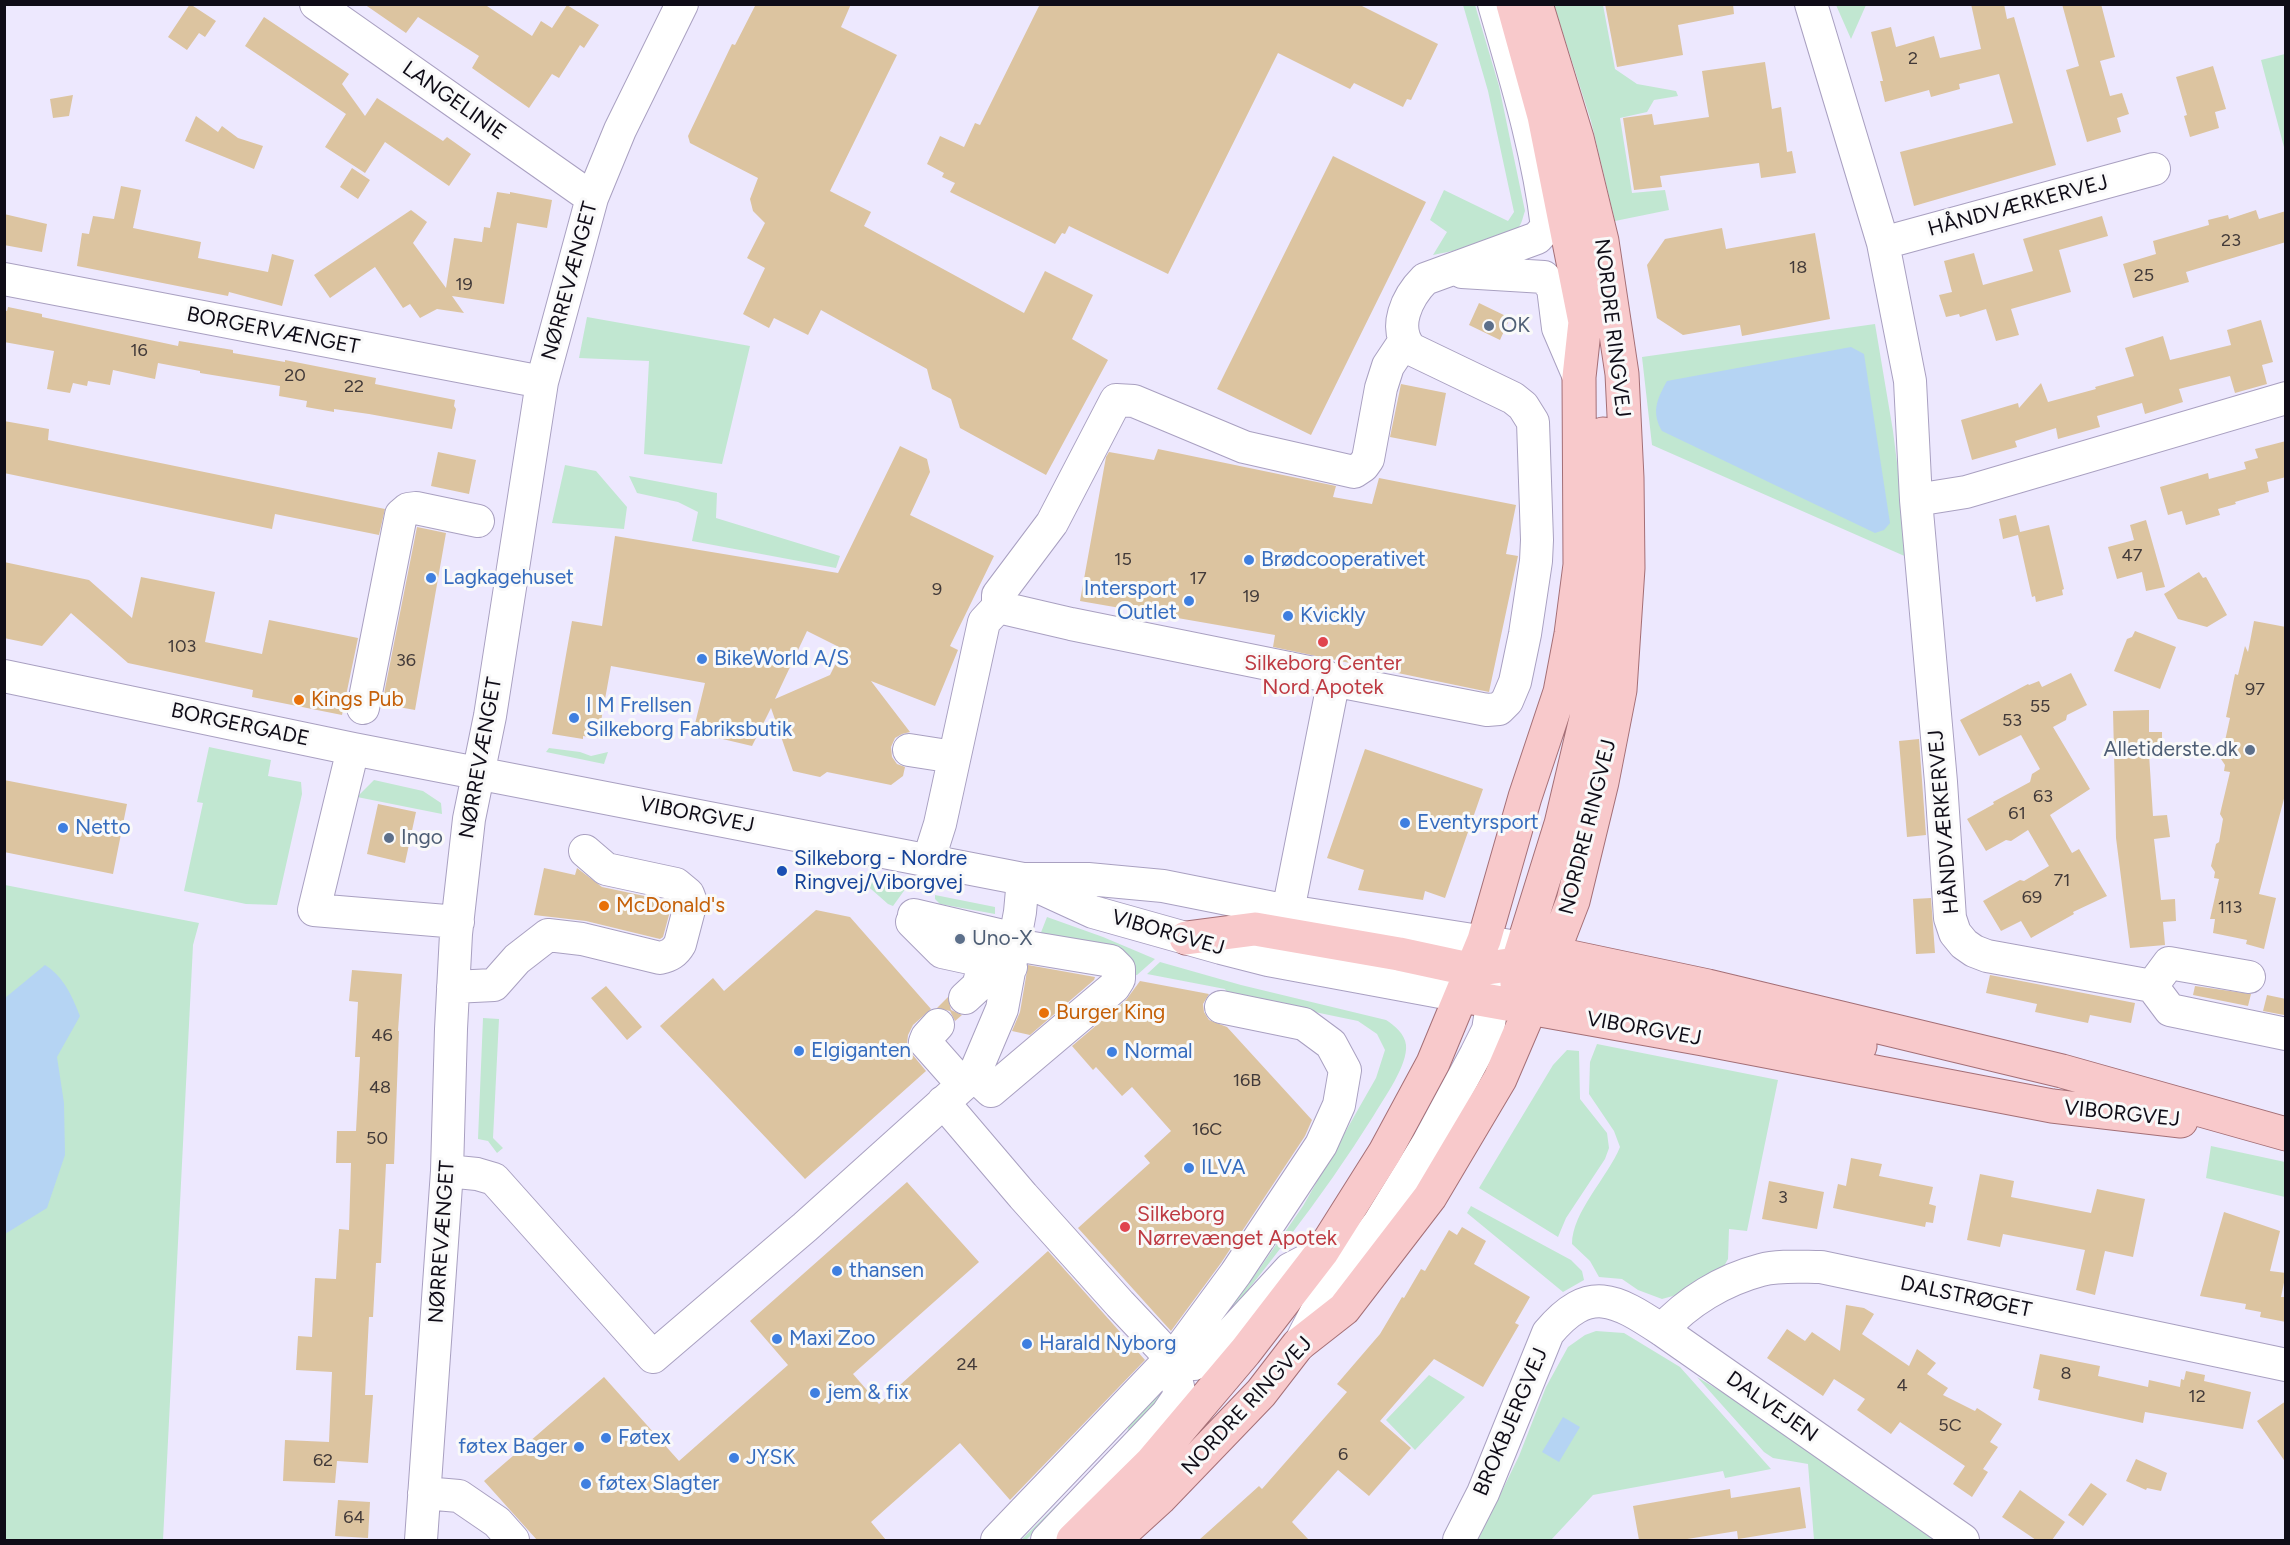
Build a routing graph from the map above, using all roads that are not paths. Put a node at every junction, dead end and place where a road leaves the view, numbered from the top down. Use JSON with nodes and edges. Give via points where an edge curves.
{"nodes":[{"id":1,"x":682,"y":4,"type":"edge"},
{"id":2,"x":1494,"y":4,"type":"edge"},
{"id":3,"x":1513,"y":4,"type":"edge"},
{"id":4,"x":1536,"y":4,"type":"edge"},
{"id":5,"x":1811,"y":4,"type":"edge"},
{"id":6,"x":329,"y":8,"type":"edge"},
{"id":7,"x":2154,"y":169,"type":"dead end"},
{"id":8,"x":592,"y":198,"type":"junction"},
{"id":9,"x":1883,"y":243,"type":"junction"},
{"id":10,"x":1450,"y":272,"type":"junction"},
{"id":11,"x":4,"y":279,"type":"edge"},
{"id":12,"x":1585,"y":322,"type":"junction"},
{"id":13,"x":1404,"y":342,"type":"junction"},
{"id":14,"x":1579,"y":377,"type":"junction"},
{"id":15,"x":542,"y":382,"type":"junction"},
{"id":16,"x":2286,"y":398,"type":"edge"},
{"id":17,"x":1916,"y":500,"type":"junction"},
{"id":18,"x":478,"y":521,"type":"dead end"},
{"id":19,"x":998,"y":607,"type":"junction"},
{"id":20,"x":4,"y":676,"type":"edge"},
{"id":21,"x":1332,"y":680,"type":"junction"},
{"id":22,"x":363,"y":708,"type":"dead end"},
{"id":23,"x":353,"y":749,"type":"junction"},
{"id":24,"x":909,"y":750,"type":"dead end"},
{"id":25,"x":954,"y":757,"type":"junction"},
{"id":26,"x":477,"y":773,"type":"junction"},
{"id":27,"x":585,"y":851,"type":"dead end"},
{"id":28,"x":928,"y":862,"type":"junction"},
{"id":29,"x":1023,"y":879,"type":"junction"},
{"id":30,"x":1288,"y":911,"type":"junction"},
{"id":31,"x":458,"y":922,"type":"junction"},
{"id":32,"x":917,"y":924,"type":"dead end"},
{"id":33,"x":1186,"y":938,"type":"joint"},
{"id":34,"x":1008,"y":953,"type":"junction"},
{"id":35,"x":1507,"y":975,"type":"junction"},
{"id":36,"x":2249,"y":977,"type":"dead end"},
{"id":37,"x":2152,"y":986,"type":"junction"},
{"id":38,"x":453,"y":987,"type":"junction"},
{"id":39,"x":965,"y":998,"type":"dead end"},
{"id":40,"x":1221,"y":1006,"type":"dead end"},
{"id":41,"x":938,"y":1025,"type":"dead end"},
{"id":42,"x":2286,"y":1034,"type":"edge"},
{"id":43,"x":960,"y":1087,"type":"junction"},
{"id":44,"x":2280,"y":1133,"type":"edge"},
{"id":45,"x":447,"y":1171,"type":"junction"},
{"id":46,"x":1322,"y":1252,"type":"junction"},
{"id":47,"x":1572,"y":1309,"type":"joint"},
{"id":48,"x":1662,"y":1330,"type":"junction"},
{"id":49,"x":1172,"y":1358,"type":"junction"},
{"id":50,"x":2286,"y":1365,"type":"edge"},
{"id":51,"x":424,"y":1493,"type":"junction"},
{"id":52,"x":421,"y":1540,"type":"edge"},
{"id":53,"x":513,"y":1540,"type":"edge"},
{"id":54,"x":997,"y":1540,"type":"edge"},
{"id":55,"x":1047,"y":1540,"type":"edge"},
{"id":56,"x":1072,"y":1540,"type":"edge"},
{"id":57,"x":1114,"y":1540,"type":"edge"},
{"id":58,"x":1459,"y":1540,"type":"edge"},
{"id":59,"x":1963,"y":1540,"type":"edge"}],
"edges":[{"from":1,"to":8,"type":"street","name":"NØRREVÆNGET","via":[[620,130]]},
{"from":2,"to":10,"type":"street","via":[[1537,170],[1546,226],[1537,238]]},
{"from":3,"to":12,"type":"main road","name":"NORDRE RINGVEJ","via":[[1544,116]]},
{"from":4,"to":35,"type":"main road","name":"NORDRE RINGVEJ","via":[[1577,138],[1602,241],[1622,374],[1628,568],[1620,690],[1573,901]]},
{"from":5,"to":9,"type":"street","name":"HÅNDVÆRKERVEJ"},
{"from":6,"to":8,"type":"street","name":"LANGELINIE"},
{"from":7,"to":9,"type":"street","name":"HÅNDVÆRKERVEJ"},
{"from":8,"to":15,"type":"street","name":"NØRREVÆNGET"},
{"from":9,"to":17,"type":"street","name":"HÅNDVÆRKERVEJ","via":[[1910,381]]},
{"from":10,"to":13,"type":"street","via":[[1425,279],[1412,293],[1402,319]]},
{"from":10,"to":14,"type":"street","via":[[1544,277],[1552,288],[1558,328]]},
{"from":11,"to":15,"type":"street","name":"BORGERVÆNGET"},
{"from":12,"to":14,"type":"main road","name":"NORDRE RINGVEJ"},
{"from":12,"to":35,"type":"main road","via":[[1603,371],[1605,563],[1593,689],[1561,824]]},
{"from":13,"to":19,"type":"street","via":[[1388,366],[1381,388],[1368,459],[1354,472],[1244,447],[1134,401],[1116,400],[1052,523],[998,595]]},
{"from":13,"to":21,"type":"street","via":[[1411,350],[1513,398],[1533,422],[1537,540],[1520,661],[1511,695],[1499,709],[1493,710]]},
{"from":14,"to":35,"type":"main road","name":"NORDRE RINGVEJ","via":[[1580,565],[1560,692],[1526,797]]},
{"from":15,"to":26,"type":"street","name":"NØRREVÆNGET","via":[[490,716]]},
{"from":16,"to":17,"type":"street","via":[[1966,492]]},
{"from":17,"to":37,"type":"street","name":"HÅNDVÆRKERVEJ","via":[[1948,907],[1955,933],[1964,944],[1987,956]]},
{"from":18,"to":22,"type":"street","via":[[416,508],[408,508],[401,515]]},
{"from":19,"to":21,"type":"street","via":[[1328,676]]},
{"from":19,"to":25,"type":"street","via":[[984,622]]},
{"from":20,"to":23,"type":"street","name":"BORGERGADE"},
{"from":21,"to":30,"type":"street"},
{"from":23,"to":26,"type":"street","name":"BORGERGADE"},
{"from":23,"to":31,"type":"street","via":[[314,910]]},
{"from":24,"to":25,"type":"street"},
{"from":25,"to":28,"type":"street"},
{"from":26,"to":28,"type":"street","name":"VIBORGVEJ"},
{"from":26,"to":31,"type":"street","name":"NØRREVÆNGET"},
{"from":27,"to":38,"type":"street","via":[[606,869],[676,884],[688,894],[691,902],[677,950],[660,957],[548,935],[517,959],[494,985]]},
{"from":28,"to":29,"type":"street","name":"VIBORGVEJ"},
{"from":29,"to":30,"type":"street","name":"VIBORGVEJ","via":[[1088,879],[1163,886]]},
{"from":29,"to":33,"type":"street","name":"VIBORGVEJ","via":[[1093,912]]},
{"from":29,"to":34,"type":"street"},
{"from":30,"to":35,"type":"street","name":"VIBORGVEJ"},
{"from":31,"to":38,"type":"street","name":"NØRREVÆNGET"},
{"from":32,"to":34,"type":"street"},
{"from":33,"to":35,"type":"main road","via":[[1255,929]]},
{"from":34,"to":39,"type":"street"},
{"from":34,"to":43,"type":"street","via":[[1002,1010]]},
{"from":34,"to":43,"type":"street","via":[[1111,961],[1119,969],[1119,979],[991,1091]]},
{"from":35,"to":44,"type":"main road","name":"VIBORGVEJ","via":[[1703,1039],[2052,1106]]},
{"from":35,"to":44,"type":"main road","name":"VIBORGVEJ","via":[[1708,986],[2062,1071]]},
{"from":35,"to":46,"type":"main road","name":"NORDRE RINGVEJ","via":[[1433,1063],[1385,1152]]},
{"from":35,"to":57,"type":"main road","name":"NORDRE RINGVEJ","via":[[1500,1079],[1430,1197],[1344,1309],[1298,1346],[1261,1393]]},
{"from":36,"to":37,"type":"street","via":[[2169,963]]},
{"from":37,"to":42,"type":"street","via":[[2170,1010]]},
{"from":38,"to":45,"type":"street","name":"NØRREVÆNGET"},
{"from":40,"to":49,"type":"street","via":[[1304,1024],[1331,1044],[1345,1070],[1338,1105],[1321,1145],[1236,1273]]},
{"from":41,"to":43,"type":"street","via":[[925,1042]]},
{"from":43,"to":45,"type":"street","via":[[653,1357],[494,1179]]},
{"from":43,"to":49,"type":"street","via":[[1023,1196]]},
{"from":45,"to":51,"type":"street","name":"NØRREVÆNGET"},
{"from":46,"to":49,"type":"street","via":[[1290,1269],[1209,1357],[1194,1364]]},
{"from":46,"to":56,"type":"main road","name":"NORDRE RINGVEJ","via":[[1245,1352],[1152,1462]]},
{"from":47,"to":48,"type":"street","name":"DALVEJEN","via":[[1587,1303],[1612,1303],[1629,1308]]},
{"from":47,"to":58,"type":"street","name":"BROKBJERGVEJ","via":[[1548,1334],[1483,1493]]},
{"from":48,"to":50,"type":"street","name":"DALSTRØGET","via":[[1693,1301],[1762,1269],[1821,1267]]},
{"from":48,"to":59,"type":"street","name":"DALVEJEN"},
{"from":49,"to":54,"type":"street"},
{"from":49,"to":55,"type":"street","via":[[1180,1395],[1167,1414]]},
{"from":51,"to":52,"type":"street","name":"NØRREVÆNGET"},
{"from":51,"to":53,"type":"street","via":[[459,1496],[497,1522]]}]}
